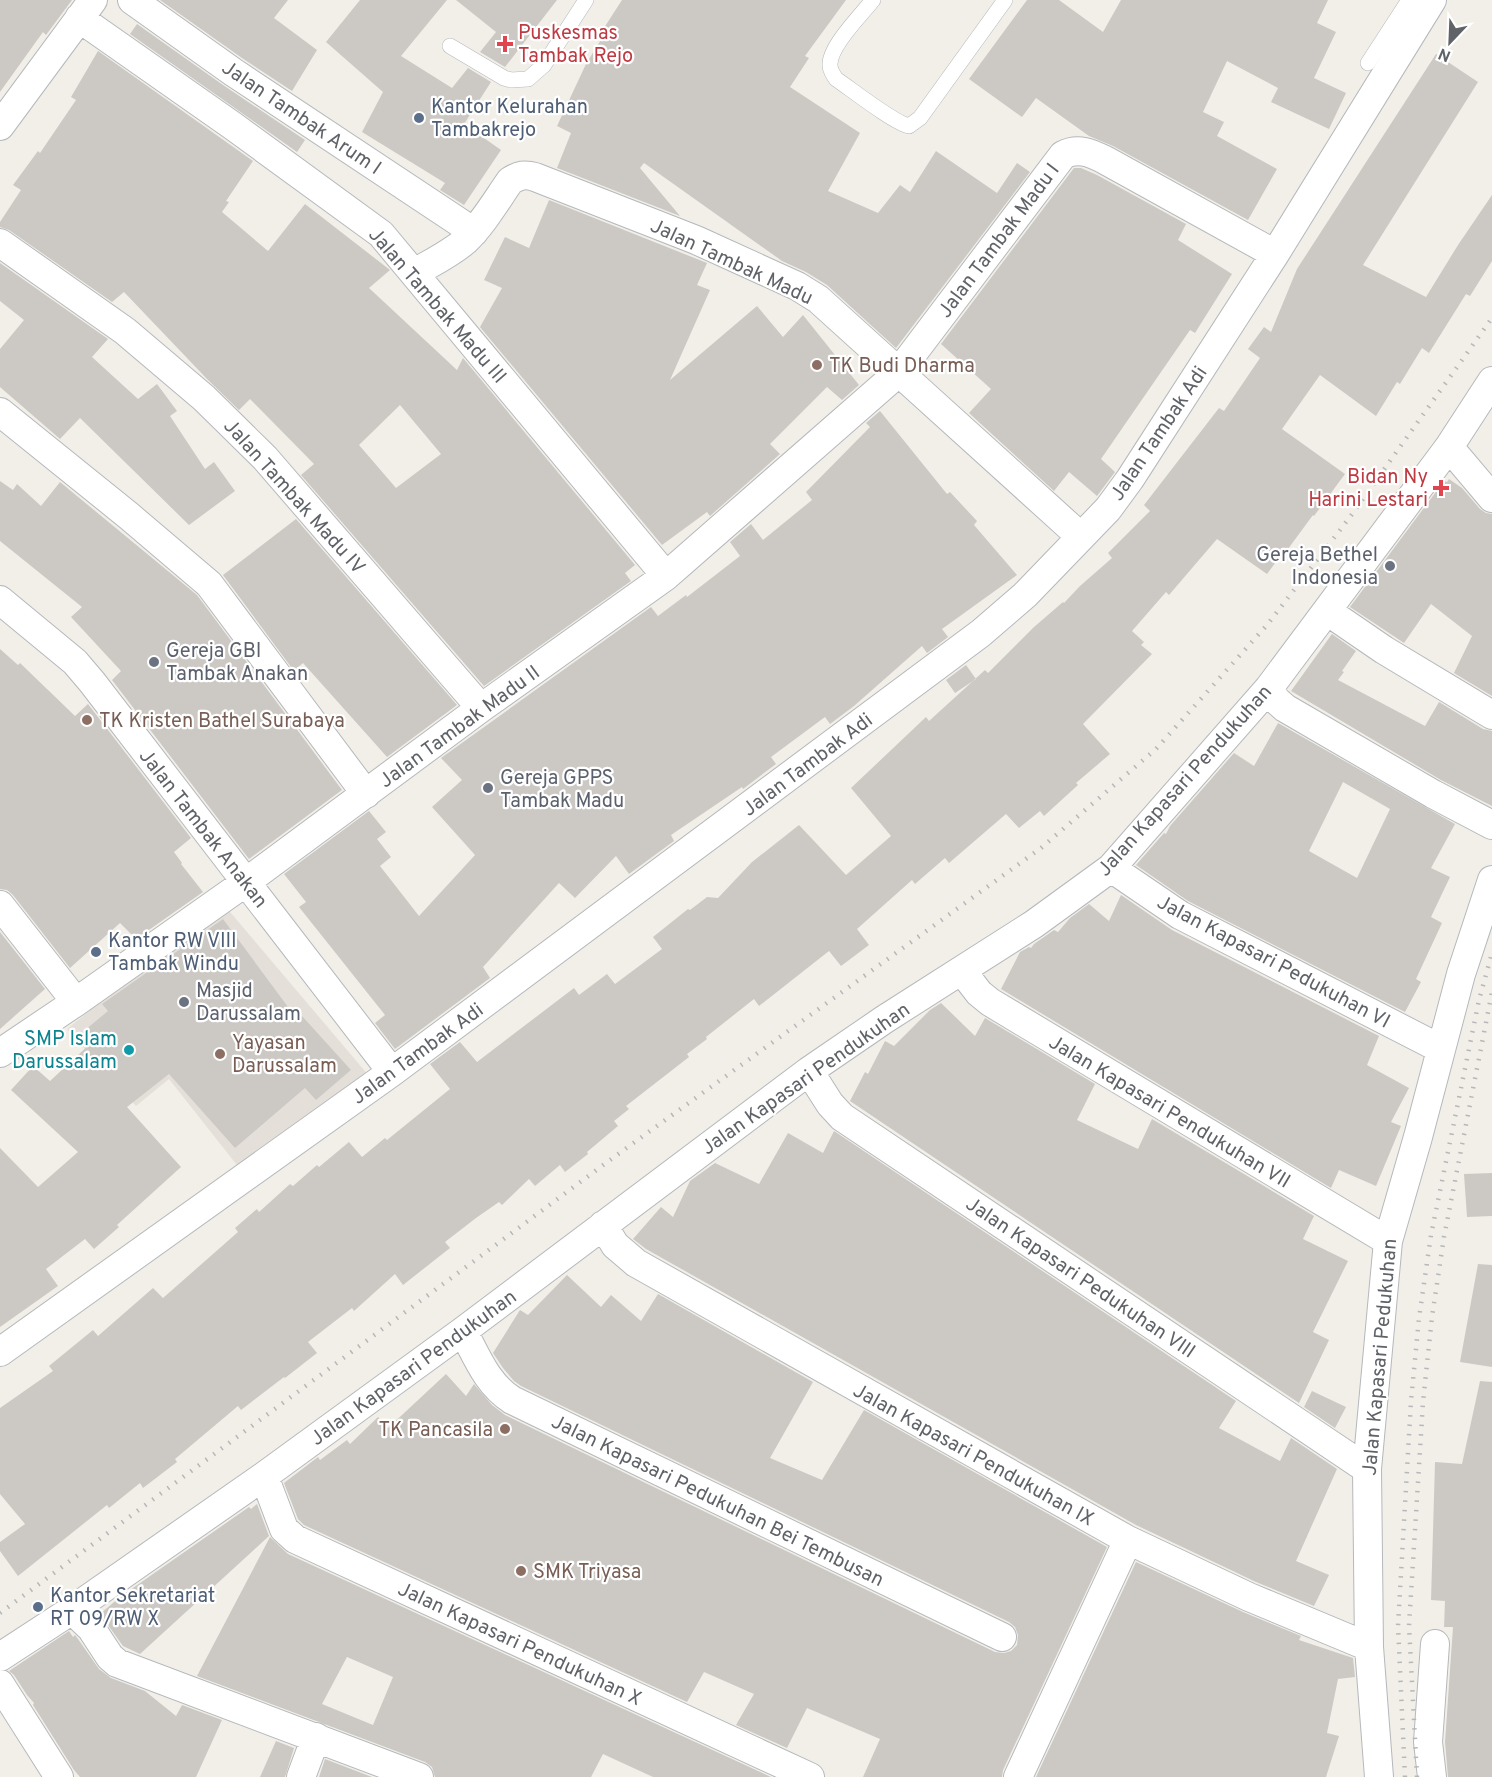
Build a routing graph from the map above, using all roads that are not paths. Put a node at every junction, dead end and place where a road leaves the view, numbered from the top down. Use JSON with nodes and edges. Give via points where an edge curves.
{"nodes":[{"id":1,"x":132,"y":0,"type":"edge"},
{"id":2,"x":586,"y":0,"type":"edge"},
{"id":3,"x":873,"y":0,"type":"edge"},
{"id":4,"x":1005,"y":0,"type":"edge"},
{"id":5,"x":1409,"y":0,"type":"edge"},
{"id":6,"x":1432,"y":0,"type":"edge"},
{"id":7,"x":86,"y":9,"type":"edge"},
{"id":8,"x":450,"y":46,"type":"dead end"},
{"id":9,"x":1368,"y":63,"type":"dead end"},
{"id":10,"x":0,"y":126,"type":"edge"},
{"id":11,"x":474,"y":232,"type":"junction"},
{"id":12,"x":0,"y":243,"type":"edge"},
{"id":13,"x":1275,"y":254,"type":"junction"},
{"id":14,"x":414,"y":273,"type":"junction"},
{"id":15,"x":898,"y":373,"type":"junction"},
{"id":16,"x":1492,"y":381,"type":"edge"},
{"id":17,"x":0,"y":412,"type":"edge"},
{"id":18,"x":1449,"y":447,"type":"junction"},
{"id":19,"x":1492,"y":498,"type":"edge"},
{"id":20,"x":1081,"y":537,"type":"junction"},
{"id":21,"x":666,"y":576,"type":"junction"},
{"id":22,"x":0,"y":600,"type":"edge"},
{"id":23,"x":1327,"y":611,"type":"junction"},
{"id":24,"x":1269,"y":688,"type":"junction"},
{"id":25,"x":481,"y":708,"type":"junction"},
{"id":26,"x":1492,"y":715,"type":"edge"},
{"id":27,"x":366,"y":794,"type":"junction"},
{"id":28,"x":1492,"y":825,"type":"edge"},
{"id":29,"x":1111,"y":868,"type":"junction"},
{"id":30,"x":1492,"y":880,"type":"edge"},
{"id":31,"x":246,"y":882,"type":"junction"},
{"id":32,"x":0,"y":905,"type":"edge"},
{"id":33,"x":962,"y":971,"type":"junction"},
{"id":34,"x":76,"y":1002,"type":"junction"},
{"id":35,"x":1440,"y":1049,"type":"junction"},
{"id":36,"x":0,"y":1053,"type":"edge"},
{"id":37,"x":809,"y":1071,"type":"junction"},
{"id":38,"x":392,"y":1072,"type":"junction"},
{"id":39,"x":603,"y":1225,"type":"junction"},
{"id":40,"x":1388,"y":1241,"type":"junction"},
{"id":41,"x":463,"y":1331,"type":"junction"},
{"id":42,"x":0,"y":1352,"type":"edge"},
{"id":43,"x":1367,"y":1468,"type":"junction"},
{"id":44,"x":264,"y":1476,"type":"junction"},
{"id":45,"x":1128,"y":1540,"type":"junction"},
{"id":46,"x":72,"y":1610,"type":"junction"},
{"id":47,"x":1002,"y":1637,"type":"dead end"},
{"id":48,"x":1435,"y":1644,"type":"dead end"},
{"id":49,"x":1369,"y":1647,"type":"junction"},
{"id":50,"x":0,"y":1657,"type":"edge"},
{"id":51,"x":0,"y":1684,"type":"edge"},
{"id":52,"x":316,"y":1737,"type":"junction"},
{"id":53,"x":59,"y":1777,"type":"edge"},
{"id":54,"x":301,"y":1777,"type":"edge"},
{"id":55,"x":419,"y":1777,"type":"edge"},
{"id":56,"x":810,"y":1777,"type":"edge"},
{"id":57,"x":1018,"y":1777,"type":"edge"},
{"id":58,"x":1379,"y":1777,"type":"edge"},
{"id":59,"x":1432,"y":1777,"type":"edge"}],
"edges":[{"from":1,"to":11,"type":"street","name":"Jalan Tambak Arum I"},
{"from":2,"to":8,"type":"lane","via":[[544,65],[528,80],[504,78]]},
{"from":3,"to":4,"type":"lane","via":[[835,48],[830,69],[836,79],[909,126],[920,118]]},
{"from":5,"to":9,"type":"lane"},
{"from":6,"to":13,"type":"street","name":"Jalan Tambak Adi"},
{"from":7,"to":10,"type":"street"},
{"from":7,"to":14,"type":"street","name":"Jalan Tambak Madu III","via":[[233,126],[373,227]]},
{"from":11,"to":14,"type":"street","name":"Jalan Tambak Madu"},
{"from":11,"to":15,"type":"street","name":"Jalan Tambak Madu","via":[[510,182],[517,176],[535,177],[696,240],[805,290]]},
{"from":12,"to":25,"type":"street","name":"Jalan Tambak Madu IV","via":[[125,331],[204,398],[265,458]]},
{"from":13,"to":15,"type":"street","name":"Jalan Tambak Madu I","via":[[1105,160],[1082,151],[1069,152],[1056,163]]},
{"from":13,"to":20,"type":"street","name":"Jalan Tambak Adi","via":[[1135,471],[1108,509]]},
{"from":14,"to":21,"type":"street","name":"Jalan Tambak Madu III"},
{"from":15,"to":20,"type":"street","name":"Jalan Tambak Madu"},
{"from":15,"to":21,"type":"street","name":"Jalan Tambak Madu II"},
{"from":16,"to":18,"type":"street","name":"Jalan Kapasari Pendukuhan"},
{"from":17,"to":27,"type":"street","via":[[209,584]]},
{"from":18,"to":19,"type":"street"},
{"from":18,"to":23,"type":"street","name":"Jalan Kapasari Pendukuhan"},
{"from":20,"to":38,"type":"street","name":"Jalan Tambak Adi","via":[[1025,596],[981,633]]},
{"from":21,"to":25,"type":"street","name":"Jalan Tambak Madu II"},
{"from":22,"to":31,"type":"street","name":"Jalan Tambak Anakan","via":[[75,662]]},
{"from":23,"to":24,"type":"street","name":"Jalan Kapasari Pendukuhan"},
{"from":23,"to":26,"type":"street"},
{"from":24,"to":28,"type":"street","via":[[1285,708]]},
{"from":24,"to":29,"type":"street","name":"Jalan Kapasari Pendukuhan"},
{"from":25,"to":27,"type":"street","name":"Jalan Tambak Madu II"},
{"from":27,"to":31,"type":"street","name":"Jalan Tambak Madu II"},
{"from":29,"to":33,"type":"street","name":"Jalan Kapasari Pendukuhan"},
{"from":29,"to":35,"type":"street","name":"Jalan Kapasari Pedukuhan VI","via":[[1180,915]]},
{"from":30,"to":35,"type":"street","name":"Jalan Kapasari Pedukuhan"},
{"from":31,"to":34,"type":"street","name":"Jalan Tambak Madu II"},
{"from":31,"to":38,"type":"street","name":"Jalan Tambak Anakan"},
{"from":32,"to":34,"type":"street"},
{"from":33,"to":37,"type":"street","name":"Jalan Kapasari Pendukuhan"},
{"from":33,"to":40,"type":"street","name":"Jalan Kapasari Pendukuhan VII","via":[[990,1002]]},
{"from":34,"to":36,"type":"street","name":"Jalan Tambak Madu II"},
{"from":35,"to":40,"type":"street","name":"Jalan Kapasari Pedukuhan"},
{"from":37,"to":39,"type":"street","name":"Jalan Kapasari Pendukuhan"},
{"from":37,"to":43,"type":"street","name":"Jalan Kapasari Pedukuhan VIII","via":[[842,1117]]},
{"from":38,"to":42,"type":"street","name":"Jalan Tambak Adi"},
{"from":39,"to":41,"type":"street","name":"Jalan Kapasari Pendukuhan"},
{"from":39,"to":45,"type":"street","name":"Jalan Kapasari Pendukuhan IX","via":[[615,1245],[636,1263]]},
{"from":40,"to":43,"type":"street","name":"Jalan Kapasari Pedukuhan"},
{"from":41,"to":44,"type":"street","name":"Jalan Kapasari Pendukuhan"},
{"from":41,"to":47,"type":"street","name":"Jalan Kapasari Pedukuhan Bei Tembusan","via":[[488,1379],[512,1400]]},
{"from":43,"to":49,"type":"street","name":"Jalan Kapasari Pedukuhan"},
{"from":44,"to":46,"type":"street","name":"Jalan Kapasari Pendukuhan"},
{"from":44,"to":56,"type":"street","name":"Jalan Kapasari Pendukuhan X","via":[[285,1529],[295,1539]]},
{"from":45,"to":49,"type":"street","name":"Jalan Kapasari Pendukuhan IX","via":[[1249,1598]]},
{"from":45,"to":57,"type":"street"},
{"from":46,"to":50,"type":"street","name":"Jalan Kapasari Pendukuhan"},
{"from":46,"to":52,"type":"street","via":[[117,1663]]},
{"from":48,"to":59,"type":"street","via":[[1428,1742]]},
{"from":49,"to":58,"type":"street","name":"Jalan Kapasari Pedukuhan"},
{"from":51,"to":53,"type":"street"},
{"from":52,"to":54,"type":"street"},
{"from":52,"to":55,"type":"street"}]}
